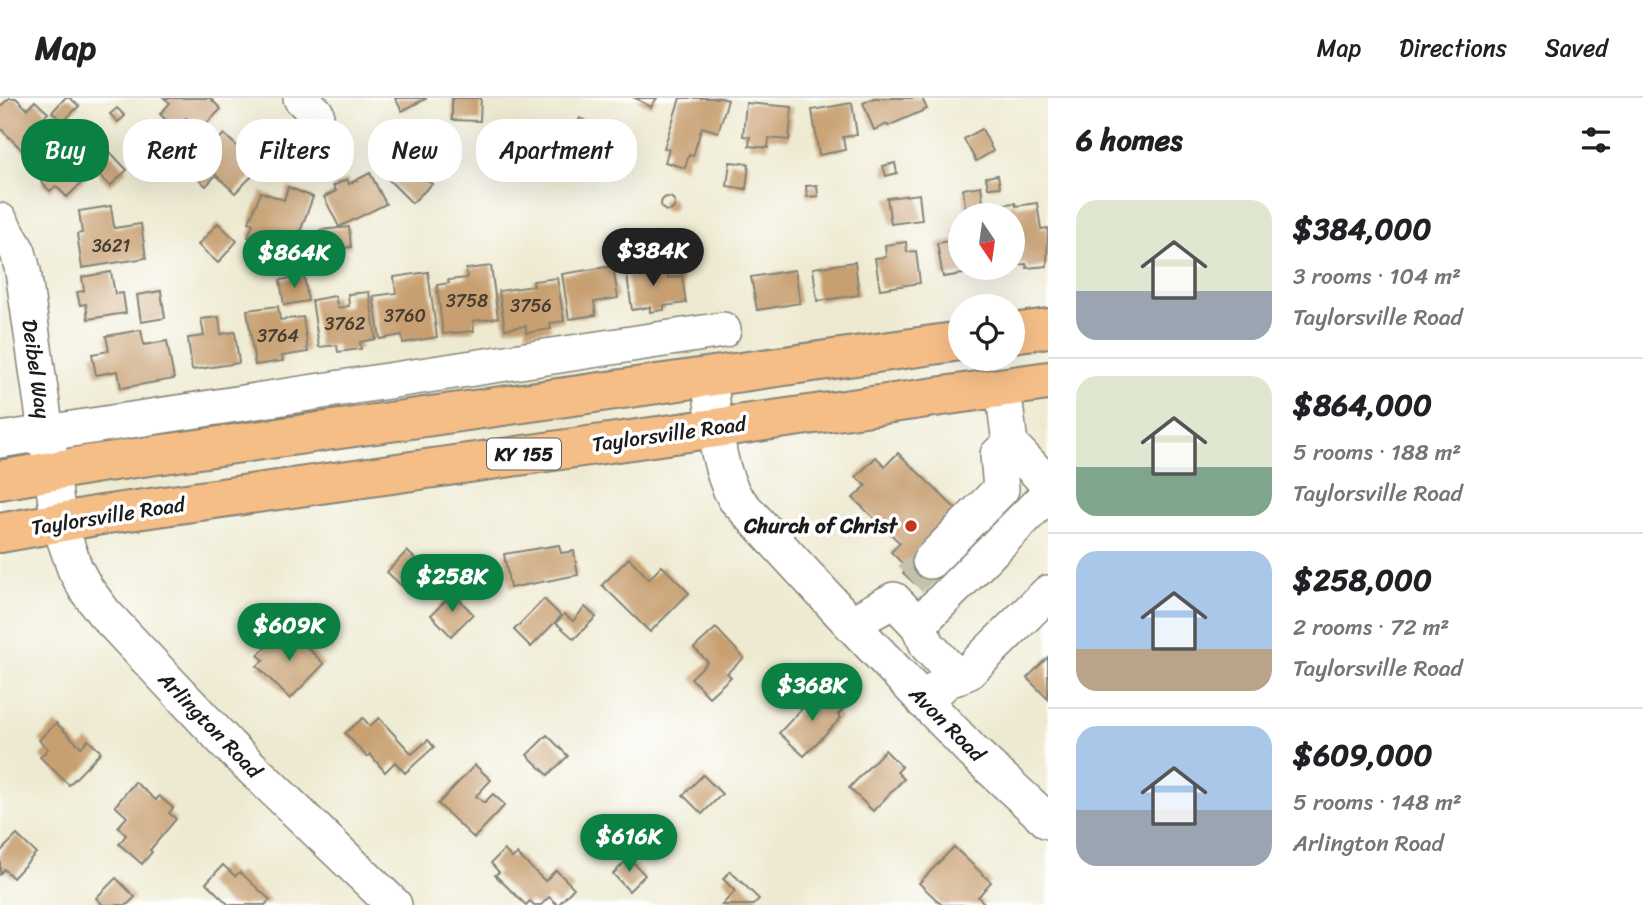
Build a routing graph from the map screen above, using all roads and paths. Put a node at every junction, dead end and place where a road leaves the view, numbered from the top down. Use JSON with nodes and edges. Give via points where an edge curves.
{"nodes":[{"id":1,"x":0,"y":221,"type":"edge"},
{"id":2,"x":1048,"y":328,"type":"edge"},
{"id":3,"x":723,"y":330,"type":"dead end"},
{"id":4,"x":1025,"y":331,"type":"edge"},
{"id":5,"x":948,"y":343,"type":"edge"},
{"id":6,"x":709,"y":377,"type":"junction"},
{"id":7,"x":1048,"y":381,"type":"edge"},
{"id":8,"x":1003,"y":387,"type":"junction"},
{"id":9,"x":716,"y":428,"type":"junction"},
{"id":10,"x":45,"y":432,"type":"junction"},
{"id":11,"x":0,"y":440,"type":"edge"},
{"id":12,"x":1010,"y":444,"type":"junction"},
{"id":13,"x":51,"y":473,"type":"junction"},
{"id":14,"x":0,"y":480,"type":"edge"},
{"id":15,"x":1048,"y":484,"type":"edge"},
{"id":16,"x":1048,"y":494,"type":"edge"},
{"id":17,"x":59,"y":523,"type":"junction"},
{"id":18,"x":0,"y":533,"type":"edge"},
{"id":19,"x":911,"y":580,"type":"junction"},
{"id":20,"x":1048,"y":593,"type":"edge"},
{"id":21,"x":919,"y":625,"type":"junction"},
{"id":22,"x":853,"y":626,"type":"junction"},
{"id":23,"x":957,"y":677,"type":"junction"},
{"id":24,"x":925,"y":702,"type":"junction"},
{"id":25,"x":1048,"y":821,"type":"edge"},
{"id":26,"x":394,"y":905,"type":"edge"}],
"edges":[{"from":1,"to":10,"type":"street","name":"Deibel Way","via":[[23,271]]},
{"from":2,"to":4,"type":"main road"},
{"from":3,"to":10,"type":"street"},
{"from":5,"to":6,"type":"main road","number":"KY 155"},
{"from":6,"to":9,"type":"street","name":"Avon Road"},
{"from":6,"to":13,"type":"main road","number":"KY 155"},
{"from":7,"to":8,"type":"main road","name":"Taylorsville Road","number":"KY 155"},
{"from":8,"to":9,"type":"main road","name":"Taylorsville Road","number":"KY 155"},
{"from":8,"to":12,"type":"street"},
{"from":9,"to":17,"type":"main road","name":"Taylorsville Road","number":"KY 155"},
{"from":9,"to":22,"type":"street","name":"Avon Road","via":[[726,482],[735,498]]},
{"from":10,"to":11,"type":"street"},
{"from":10,"to":13,"type":"street","name":"Deibel Way"},
{"from":12,"to":15,"type":"street"},
{"from":12,"to":19,"type":"street","via":[[998,455],[1001,489]]},
{"from":13,"to":14,"type":"main road","number":"KY 155"},
{"from":13,"to":17,"type":"street","name":"Deibel Way"},
{"from":16,"to":21,"type":"street"},
{"from":17,"to":18,"type":"main road","name":"Taylorsville Road","number":"KY 155"},
{"from":17,"to":26,"type":"street","name":"Arlington Road","via":[[75,569],[104,613],[229,746]]},
{"from":19,"to":21,"type":"street"},
{"from":19,"to":22,"type":"street"},
{"from":20,"to":23,"type":"street","via":[[968,672]]},
{"from":21,"to":23,"type":"street","via":[[928,646]]},
{"from":22,"to":24,"type":"street","name":"Avon Road"},
{"from":23,"to":24,"type":"street","via":[[946,681]]},
{"from":24,"to":25,"type":"street","name":"Avon Road"}]}
